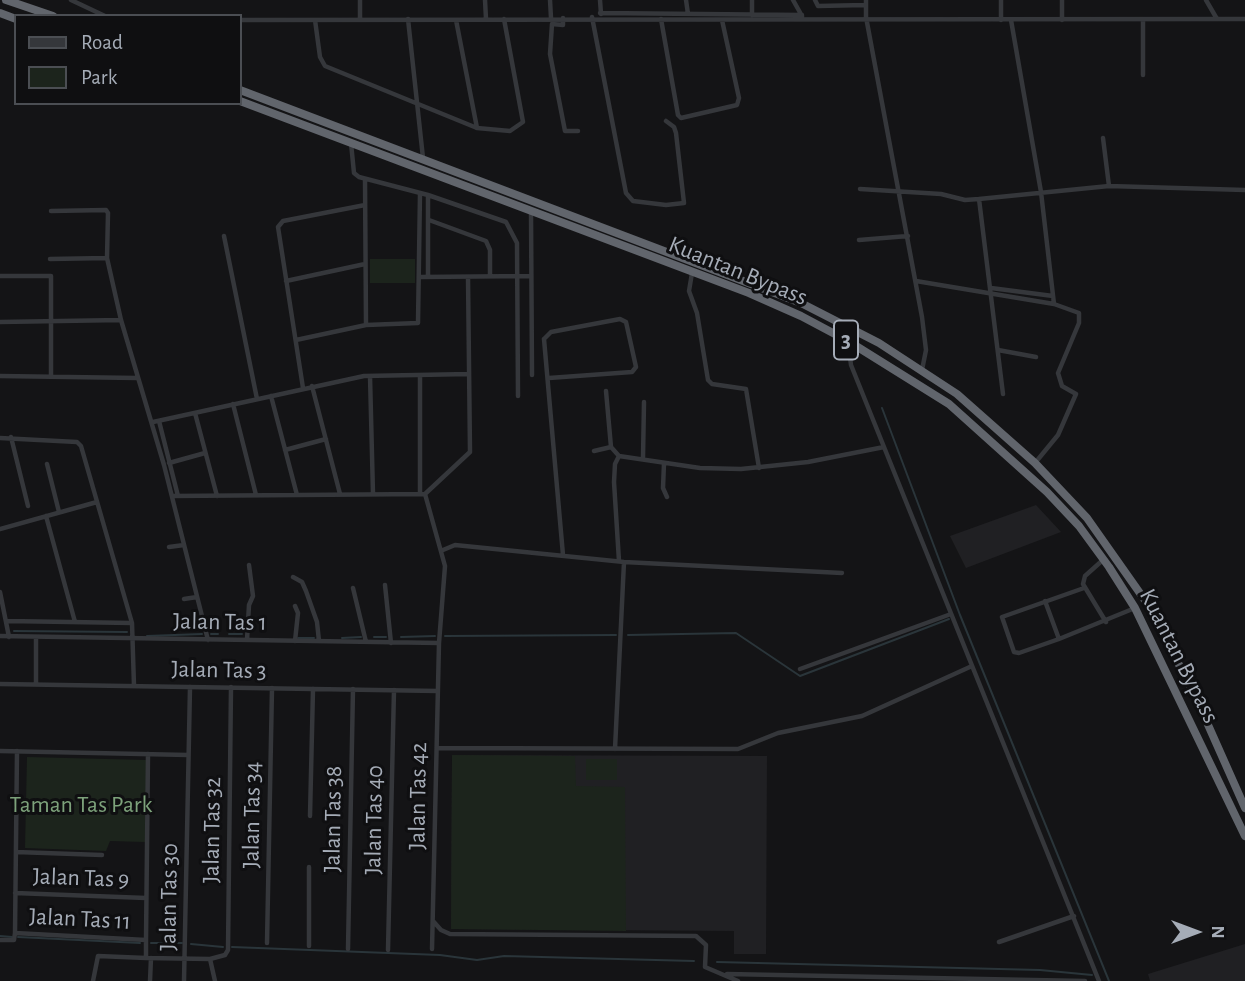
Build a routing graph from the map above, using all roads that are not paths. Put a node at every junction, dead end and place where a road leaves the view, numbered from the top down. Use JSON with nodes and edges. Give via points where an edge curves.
{"nodes":[{"id":1,"x":6,"y":0,"type":"edge"},
{"id":2,"x":71,"y":0,"type":"edge"},
{"id":3,"x":360,"y":0,"type":"edge"},
{"id":4,"x":485,"y":0,"type":"edge"},
{"id":5,"x":551,"y":0,"type":"edge"},
{"id":6,"x":600,"y":0,"type":"edge"},
{"id":7,"x":686,"y":0,"type":"edge"},
{"id":8,"x":752,"y":0,"type":"edge"},
{"id":9,"x":793,"y":0,"type":"edge"},
{"id":10,"x":815,"y":0,"type":"edge"},
{"id":11,"x":1002,"y":0,"type":"edge"},
{"id":12,"x":1062,"y":0,"type":"edge"},
{"id":13,"x":1206,"y":0,"type":"edge"},
{"id":14,"x":866,"y":3,"type":"edge"},
{"id":15,"x":47,"y":14,"type":"edge"},
{"id":16,"x":101,"y":14,"type":"edge"},
{"id":17,"x":688,"y":14,"type":"junction"},
{"id":18,"x":751,"y":15,"type":"junction"},
{"id":19,"x":601,"y":16,"type":"junction"},
{"id":20,"x":592,"y":17,"type":"junction"},
{"id":21,"x":803,"y":17,"type":"junction"},
{"id":22,"x":866,"y":17,"type":"junction"},
{"id":23,"x":551,"y":18,"type":"junction"},
{"id":24,"x":564,"y":18,"type":"junction"},
{"id":25,"x":360,"y":19,"type":"junction"},
{"id":26,"x":408,"y":19,"type":"junction"},
{"id":27,"x":486,"y":19,"type":"junction"},
{"id":28,"x":504,"y":19,"type":"junction"},
{"id":29,"x":661,"y":19,"type":"junction"},
{"id":30,"x":1217,"y":19,"type":"junction"},
{"id":31,"x":1245,"y":19,"type":"edge"},
{"id":32,"x":242,"y":20,"type":"edge"},
{"id":33,"x":315,"y":20,"type":"junction"},
{"id":34,"x":456,"y":20,"type":"junction"},
{"id":35,"x":722,"y":20,"type":"junction"},
{"id":36,"x":1001,"y":20,"type":"junction"},
{"id":37,"x":1011,"y":20,"type":"junction"},
{"id":38,"x":1062,"y":20,"type":"junction"},
{"id":39,"x":1143,"y":20,"type":"junction"},
{"id":40,"x":1143,"y":75,"type":"dead end"},
{"id":41,"x":242,"y":91,"type":"edge"},
{"id":42,"x":242,"y":102,"type":"edge"},
{"id":43,"x":419,"y":104,"type":"junction"},
{"id":44,"x":666,"y":121,"type":"dead end"},
{"id":45,"x":477,"y":128,"type":"junction"},
{"id":46,"x":578,"y":131,"type":"dead end"},
{"id":47,"x":1103,"y":138,"type":"dead end"},
{"id":48,"x":351,"y":144,"type":"junction"},
{"id":49,"x":423,"y":158,"type":"junction"},
{"id":50,"x":365,"y":179,"type":"junction"},
{"id":51,"x":1109,"y":186,"type":"junction"},
{"id":52,"x":860,"y":189,"type":"dead end"},
{"id":53,"x":1245,"y":190,"type":"edge"},
{"id":54,"x":420,"y":192,"type":"junction"},
{"id":55,"x":1041,"y":192,"type":"junction"},
{"id":56,"x":900,"y":193,"type":"junction"},
{"id":57,"x":428,"y":195,"type":"junction"},
{"id":58,"x":979,"y":199,"type":"junction"},
{"id":59,"x":365,"y":205,"type":"junction"},
{"id":60,"x":51,"y":211,"type":"dead end"},
{"id":61,"x":531,"y":212,"type":"junction"},
{"id":62,"x":429,"y":219,"type":"junction"},
{"id":63,"x":225,"y":236,"type":"dead end"},
{"id":64,"x":908,"y":236,"type":"junction"},
{"id":65,"x":859,"y":240,"type":"dead end"},
{"id":66,"x":107,"y":258,"type":"junction"},
{"id":67,"x":50,"y":259,"type":"dead end"},
{"id":68,"x":365,"y":264,"type":"junction"},
{"id":69,"x":692,"y":273,"type":"junction"},
{"id":70,"x":0,"y":276,"type":"edge"},
{"id":71,"x":490,"y":276,"type":"junction"},
{"id":72,"x":516,"y":276,"type":"junction"},
{"id":73,"x":530,"y":276,"type":"junction"},
{"id":74,"x":428,"y":277,"type":"junction"},
{"id":75,"x":468,"y":277,"type":"junction"},
{"id":76,"x":420,"y":278,"type":"junction"},
{"id":77,"x":286,"y":281,"type":"junction"},
{"id":78,"x":916,"y":281,"type":"junction"},
{"id":79,"x":992,"y":291,"type":"junction"},
{"id":80,"x":1053,"y":296,"type":"junction"},
{"id":81,"x":1054,"y":304,"type":"junction"},
{"id":82,"x":121,"y":320,"type":"junction"},
{"id":83,"x":50,"y":321,"type":"junction"},
{"id":84,"x":0,"y":322,"type":"edge"},
{"id":85,"x":366,"y":325,"type":"junction"},
{"id":86,"x":531,"y":338,"type":"junction"},
{"id":87,"x":544,"y":339,"type":"junction"},
{"id":88,"x":296,"y":340,"type":"junction"},
{"id":89,"x":848,"y":341,"type":"junction"},
{"id":90,"x":998,"y":350,"type":"junction"},
{"id":91,"x":1037,"y":357,"type":"dead end"},
{"id":92,"x":922,"y":371,"type":"junction"},
{"id":93,"x":469,"y":374,"type":"junction"},
{"id":94,"x":421,"y":375,"type":"junction"},
{"id":95,"x":532,"y":375,"type":"dead end"},
{"id":96,"x":0,"y":376,"type":"edge"},
{"id":97,"x":51,"y":376,"type":"junction"},
{"id":98,"x":370,"y":376,"type":"junction"},
{"id":99,"x":137,"y":378,"type":"junction"},
{"id":100,"x":550,"y":378,"type":"junction"},
{"id":101,"x":312,"y":386,"type":"junction"},
{"id":102,"x":303,"y":388,"type":"junction"},
{"id":103,"x":606,"y":391,"type":"dead end"},
{"id":104,"x":1003,"y":394,"type":"dead end"},
{"id":105,"x":271,"y":396,"type":"junction"},
{"id":106,"x":518,"y":396,"type":"dead end"},
{"id":107,"x":257,"y":399,"type":"junction"},
{"id":108,"x":644,"y":402,"type":"dead end"},
{"id":109,"x":233,"y":404,"type":"junction"},
{"id":110,"x":195,"y":413,"type":"junction"},
{"id":111,"x":156,"y":422,"type":"junction"},
{"id":112,"x":0,"y":438,"type":"edge"},
{"id":113,"x":11,"y":438,"type":"junction"},
{"id":114,"x":326,"y":439,"type":"junction"},
{"id":115,"x":611,"y":447,"type":"junction"},
{"id":116,"x":884,"y":447,"type":"junction"},
{"id":117,"x":285,"y":450,"type":"junction"},
{"id":118,"x":594,"y":450,"type":"dead end"},
{"id":119,"x":205,"y":453,"type":"junction"},
{"id":120,"x":619,"y":456,"type":"junction"},
{"id":121,"x":643,"y":458,"type":"junction"},
{"id":122,"x":664,"y":463,"type":"junction"},
{"id":123,"x":1035,"y":463,"type":"junction"},
{"id":124,"x":47,"y":464,"type":"dead end"},
{"id":125,"x":167,"y":464,"type":"junction"},
{"id":126,"x":759,"y":468,"type":"junction"},
{"id":127,"x":373,"y":494,"type":"junction"},
{"id":128,"x":423,"y":494,"type":"junction"},
{"id":129,"x":256,"y":495,"type":"junction"},
{"id":130,"x":297,"y":495,"type":"junction"},
{"id":131,"x":340,"y":495,"type":"junction"},
{"id":132,"x":175,"y":496,"type":"junction"},
{"id":133,"x":217,"y":496,"type":"junction"},
{"id":134,"x":667,"y":498,"type":"dead end"},
{"id":135,"x":97,"y":502,"type":"junction"},
{"id":136,"x":28,"y":506,"type":"dead end"},
{"id":137,"x":60,"y":512,"type":"junction"},
{"id":138,"x":46,"y":516,"type":"junction"},
{"id":139,"x":0,"y":529,"type":"edge"},
{"id":140,"x":184,"y":545,"type":"junction"},
{"id":141,"x":169,"y":547,"type":"dead end"},
{"id":142,"x":443,"y":550,"type":"junction"},
{"id":143,"x":563,"y":555,"type":"junction"},
{"id":144,"x":1104,"y":559,"type":"junction"},
{"id":145,"x":622,"y":561,"type":"junction"},
{"id":146,"x":249,"y":565,"type":"dead end"},
{"id":147,"x":842,"y":573,"type":"dead end"},
{"id":148,"x":293,"y":577,"type":"dead end"},
{"id":149,"x":385,"y":585,"type":"dead end"},
{"id":150,"x":354,"y":588,"type":"dead end"},
{"id":151,"x":1084,"y":588,"type":"junction"},
{"id":152,"x":0,"y":592,"type":"edge"},
{"id":153,"x":197,"y":597,"type":"junction"},
{"id":154,"x":184,"y":599,"type":"dead end"},
{"id":155,"x":1045,"y":601,"type":"junction"},
{"id":156,"x":295,"y":606,"type":"dead end"},
{"id":157,"x":1135,"y":608,"type":"junction"},
{"id":158,"x":951,"y":614,"type":"junction"},
{"id":159,"x":7,"y":621,"type":"junction"},
{"id":160,"x":75,"y":622,"type":"junction"},
{"id":161,"x":1106,"y":622,"type":"junction"},
{"id":162,"x":132,"y":624,"type":"junction"},
{"id":163,"x":0,"y":636,"type":"edge"},
{"id":164,"x":9,"y":637,"type":"junction"},
{"id":165,"x":36,"y":637,"type":"junction"},
{"id":166,"x":134,"y":639,"type":"junction"},
{"id":167,"x":1059,"y":639,"type":"junction"},
{"id":168,"x":208,"y":640,"type":"junction"},
{"id":169,"x":247,"y":640,"type":"junction"},
{"id":170,"x":295,"y":641,"type":"junction"},
{"id":171,"x":319,"y":642,"type":"junction"},
{"id":172,"x":366,"y":642,"type":"junction"},
{"id":173,"x":391,"y":643,"type":"junction"},
{"id":174,"x":439,"y":643,"type":"junction"},
{"id":175,"x":972,"y":666,"type":"junction"},
{"id":176,"x":800,"y":669,"type":"dead end"},
{"id":177,"x":0,"y":684,"type":"edge"},
{"id":178,"x":36,"y":684,"type":"junction"},
{"id":179,"x":134,"y":686,"type":"junction"},
{"id":180,"x":190,"y":687,"type":"junction"},
{"id":181,"x":231,"y":687,"type":"junction"},
{"id":182,"x":271,"y":688,"type":"junction"},
{"id":183,"x":313,"y":689,"type":"junction"},
{"id":184,"x":354,"y":690,"type":"junction"},
{"id":185,"x":394,"y":690,"type":"junction"},
{"id":186,"x":438,"y":691,"type":"junction"},
{"id":187,"x":437,"y":748,"type":"junction"},
{"id":188,"x":615,"y":749,"type":"junction"},
{"id":189,"x":0,"y":751,"type":"edge"},
{"id":190,"x":17,"y":751,"type":"junction"},
{"id":191,"x":148,"y":754,"type":"junction"},
{"id":192,"x":188,"y":755,"type":"junction"},
{"id":193,"x":1245,"y":808,"type":"edge"},
{"id":194,"x":310,"y":816,"type":"dead end"},
{"id":195,"x":1245,"y":836,"type":"edge"},
{"id":196,"x":16,"y":852,"type":"junction"},
{"id":197,"x":102,"y":855,"type":"dead end"},
{"id":198,"x":309,"y":867,"type":"dead end"},
{"id":199,"x":15,"y":893,"type":"junction"},
{"id":200,"x":146,"y":898,"type":"junction"},
{"id":201,"x":1074,"y":916,"type":"junction"},
{"id":202,"x":433,"y":920,"type":"junction"},
{"id":203,"x":15,"y":933,"type":"junction"},
{"id":204,"x":0,"y":940,"type":"edge"},
{"id":205,"x":146,"y":940,"type":"junction"},
{"id":206,"x":999,"y":942,"type":"dead end"},
{"id":207,"x":267,"y":943,"type":"dead end"},
{"id":208,"x":309,"y":946,"type":"dead end"},
{"id":209,"x":348,"y":948,"type":"dead end"},
{"id":210,"x":432,"y":949,"type":"dead end"},
{"id":211,"x":388,"y":950,"type":"dead end"},
{"id":212,"x":149,"y":958,"type":"junction"},
{"id":213,"x":185,"y":959,"type":"junction"},
{"id":214,"x":209,"y":960,"type":"junction"},
{"id":215,"x":727,"y":974,"type":"junction"},
{"id":216,"x":934,"y":979,"type":"edge"},
{"id":217,"x":93,"y":981,"type":"edge"},
{"id":218,"x":150,"y":981,"type":"edge"},
{"id":219,"x":184,"y":981,"type":"edge"},
{"id":220,"x":215,"y":981,"type":"edge"},
{"id":221,"x":738,"y":981,"type":"edge"},
{"id":222,"x":1085,"y":981,"type":"edge"},
{"id":223,"x":1099,"y":981,"type":"edge"}],
"edges":[{"from":1,"to":15,"type":"highway"},
{"from":2,"to":16,"type":"street"},
{"from":3,"to":25,"type":"street"},
{"from":4,"to":27,"type":"street"},
{"from":5,"to":23,"type":"street"},
{"from":6,"to":19,"type":"street"},
{"from":7,"to":17,"type":"street"},
{"from":8,"to":18,"type":"street"},
{"from":9,"to":21,"type":"street"},
{"from":10,"to":14,"type":"street","via":[[818,6]]},
{"from":11,"to":36,"type":"street"},
{"from":12,"to":38,"type":"street"},
{"from":13,"to":30,"type":"street"},
{"from":14,"to":22,"type":"street"},
{"from":17,"to":18,"type":"street"},
{"from":17,"to":19,"type":"street"},
{"from":18,"to":21,"type":"street"},
{"from":19,"to":20,"type":"street"},
{"from":19,"to":29,"type":"street"},
{"from":20,"to":24,"type":"street"},
{"from":20,"to":44,"type":"street","via":[[626,193],[633,201],[666,205],[686,198],[676,133]]},
{"from":21,"to":22,"type":"street"},
{"from":21,"to":35,"type":"street"},
{"from":22,"to":36,"type":"street"},
{"from":22,"to":56,"type":"street"},
{"from":23,"to":24,"type":"street"},
{"from":23,"to":28,"type":"street"},
{"from":24,"to":46,"type":"street","via":[[563,24],[552,24],[550,54],[565,131]]},
{"from":25,"to":26,"type":"street"},
{"from":25,"to":33,"type":"street"},
{"from":26,"to":34,"type":"street"},
{"from":26,"to":43,"type":"street"},
{"from":27,"to":28,"type":"street"},
{"from":27,"to":34,"type":"street"},
{"from":28,"to":45,"type":"street","via":[[523,122],[510,131]]},
{"from":29,"to":35,"type":"street"},
{"from":29,"to":35,"type":"street","via":[[681,118],[737,106]]},
{"from":30,"to":31,"type":"street"},
{"from":30,"to":39,"type":"street"},
{"from":32,"to":33,"type":"street"},
{"from":33,"to":43,"type":"street","via":[[325,66]]},
{"from":34,"to":45,"type":"street"},
{"from":36,"to":37,"type":"street"},
{"from":37,"to":38,"type":"street"},
{"from":37,"to":55,"type":"street"},
{"from":38,"to":39,"type":"street"},
{"from":39,"to":40,"type":"street"},
{"from":41,"to":49,"type":"highway","name":"Kuantan Bypass","number":"3"},
{"from":42,"to":48,"type":"highway","name":"Kuantan Bypass","number":"3"},
{"from":43,"to":45,"type":"street"},
{"from":43,"to":49,"type":"street"},
{"from":47,"to":51,"type":"street"},
{"from":48,"to":50,"type":"street","via":[[354,173]]},
{"from":48,"to":61,"type":"highway","name":"Kuantan Bypass","number":"3"},
{"from":49,"to":92,"type":"highway","name":"Kuantan Bypass","number":"3","via":[[801,303]]},
{"from":50,"to":54,"type":"street"},
{"from":50,"to":59,"type":"street"},
{"from":51,"to":53,"type":"street"},
{"from":51,"to":55,"type":"street"},
{"from":52,"to":56,"type":"street"},
{"from":54,"to":57,"type":"street"},
{"from":54,"to":76,"type":"street"},
{"from":55,"to":58,"type":"street"},
{"from":55,"to":80,"type":"street"},
{"from":56,"to":58,"type":"street"},
{"from":56,"to":64,"type":"street"},
{"from":57,"to":62,"type":"street"},
{"from":57,"to":72,"type":"street","via":[[506,222],[517,243]]},
{"from":58,"to":79,"type":"street"},
{"from":59,"to":68,"type":"street"},
{"from":59,"to":77,"type":"street","via":[[280,223]]},
{"from":60,"to":66,"type":"street","via":[[107,211]]},
{"from":61,"to":69,"type":"highway","name":"Kuantan Bypass","number":"3"},
{"from":61,"to":73,"type":"street"},
{"from":62,"to":71,"type":"street","via":[[486,242]]},
{"from":62,"to":74,"type":"street"},
{"from":63,"to":107,"type":"street"},
{"from":64,"to":65,"type":"street"},
{"from":64,"to":78,"type":"street"},
{"from":66,"to":67,"type":"street"},
{"from":66,"to":82,"type":"street"},
{"from":68,"to":77,"type":"street"},
{"from":68,"to":85,"type":"street"},
{"from":69,"to":89,"type":"highway","name":"Kuantan Bypass","number":"3","via":[[801,316]]},
{"from":69,"to":126,"type":"street","via":[[689,291],[708,380],[746,389]]},
{"from":70,"to":83,"type":"street","via":[[51,276]]},
{"from":71,"to":72,"type":"street"},
{"from":71,"to":75,"type":"street"},
{"from":72,"to":73,"type":"street"},
{"from":72,"to":106,"type":"street"},
{"from":73,"to":86,"type":"street"},
{"from":74,"to":75,"type":"street"},
{"from":74,"to":76,"type":"street"},
{"from":75,"to":93,"type":"street"},
{"from":76,"to":85,"type":"street","via":[[418,323]]},
{"from":77,"to":88,"type":"street"},
{"from":78,"to":79,"type":"street"},
{"from":78,"to":92,"type":"street","via":[[926,350]]},
{"from":79,"to":80,"type":"street"},
{"from":79,"to":81,"type":"street"},
{"from":79,"to":90,"type":"street"},
{"from":80,"to":81,"type":"street"},
{"from":81,"to":123,"type":"street","via":[[1079,313],[1058,373],[1062,386],[1076,394],[1058,435]]},
{"from":82,"to":83,"type":"street"},
{"from":82,"to":99,"type":"street"},
{"from":83,"to":84,"type":"street"},
{"from":83,"to":97,"type":"street"},
{"from":85,"to":88,"type":"street"},
{"from":86,"to":87,"type":"street"},
{"from":86,"to":95,"type":"street"},
{"from":87,"to":100,"type":"street"},
{"from":87,"to":100,"type":"street","via":[[551,332],[620,318],[626,322],[636,367],[632,372]]},
{"from":88,"to":102,"type":"street"},
{"from":89,"to":116,"type":"street","via":[[851,365]]},
{"from":89,"to":144,"type":"highway","name":"Kuantan Bypass","number":"3","via":[[949,404],[1047,492]]},
{"from":90,"to":91,"type":"street"},
{"from":90,"to":104,"type":"street"},
{"from":92,"to":123,"type":"highway","name":"Kuantan Bypass","number":"3","via":[[957,394]]},
{"from":93,"to":94,"type":"street"},
{"from":93,"to":128,"type":"street","via":[[470,452]]},
{"from":94,"to":98,"type":"street"},
{"from":94,"to":128,"type":"street","name":"Jalan Tas 42"},
{"from":96,"to":97,"type":"street"},
{"from":97,"to":99,"type":"street"},
{"from":98,"to":101,"type":"street"},
{"from":98,"to":127,"type":"street"},
{"from":99,"to":111,"type":"street"},
{"from":100,"to":143,"type":"street"},
{"from":101,"to":102,"type":"street"},
{"from":101,"to":114,"type":"street"},
{"from":102,"to":105,"type":"street"},
{"from":103,"to":115,"type":"street"},
{"from":105,"to":107,"type":"street"},
{"from":105,"to":117,"type":"street"},
{"from":107,"to":109,"type":"street"},
{"from":108,"to":121,"type":"street"},
{"from":109,"to":110,"type":"street"},
{"from":109,"to":129,"type":"street"},
{"from":110,"to":111,"type":"street"},
{"from":110,"to":119,"type":"street"},
{"from":111,"to":125,"type":"street"},
{"from":112,"to":113,"type":"street"},
{"from":113,"to":135,"type":"street","via":[[80,443]]},
{"from":113,"to":136,"type":"street"},
{"from":114,"to":117,"type":"street"},
{"from":114,"to":131,"type":"street"},
{"from":115,"to":118,"type":"street"},
{"from":115,"to":120,"type":"street"},
{"from":116,"to":126,"type":"street"},
{"from":116,"to":158,"type":"street"},
{"from":117,"to":130,"type":"street"},
{"from":119,"to":125,"type":"street"},
{"from":119,"to":133,"type":"street"},
{"from":120,"to":121,"type":"street"},
{"from":120,"to":145,"type":"street","via":[[614,482]]},
{"from":121,"to":122,"type":"street"},
{"from":122,"to":126,"type":"street","via":[[711,469]]},
{"from":122,"to":134,"type":"street"},
{"from":123,"to":193,"type":"highway","name":"Kuantan Bypass","number":"3","via":[[1087,518],[1149,606]]},
{"from":124,"to":137,"type":"street"},
{"from":125,"to":132,"type":"street"},
{"from":127,"to":128,"type":"street"},
{"from":127,"to":131,"type":"street"},
{"from":128,"to":142,"type":"street","name":"Jalan Tas 42"},
{"from":129,"to":130,"type":"street"},
{"from":129,"to":133,"type":"street"},
{"from":130,"to":131,"type":"street"},
{"from":132,"to":133,"type":"street"},
{"from":132,"to":140,"type":"street"},
{"from":135,"to":137,"type":"street"},
{"from":135,"to":162,"type":"street"},
{"from":137,"to":138,"type":"street"},
{"from":138,"to":139,"type":"street"},
{"from":138,"to":160,"type":"street"},
{"from":140,"to":141,"type":"street"},
{"from":140,"to":153,"type":"street"},
{"from":142,"to":143,"type":"street","via":[[455,545]]},
{"from":142,"to":174,"type":"street","name":"Jalan Tas 42"},
{"from":143,"to":145,"type":"street"},
{"from":144,"to":151,"type":"street","via":[[1085,576]]},
{"from":144,"to":157,"type":"highway","name":"Kuantan Bypass","number":"3"},
{"from":145,"to":147,"type":"street"},
{"from":145,"to":188,"type":"street"},
{"from":146,"to":169,"type":"street","via":[[253,596]]},
{"from":148,"to":171,"type":"street","via":[[306,591]]},
{"from":149,"to":173,"type":"street"},
{"from":150,"to":172,"type":"street"},
{"from":151,"to":155,"type":"street"},
{"from":151,"to":161,"type":"street"},
{"from":152,"to":159,"type":"street"},
{"from":153,"to":154,"type":"street"},
{"from":153,"to":168,"type":"street"},
{"from":155,"to":167,"type":"street"},
{"from":155,"to":167,"type":"street","via":[[1002,617],[1010,641],[1016,653]]},
{"from":156,"to":170,"type":"street"},
{"from":157,"to":161,"type":"street"},
{"from":157,"to":195,"type":"highway","name":"Kuantan Bypass","number":"3"},
{"from":158,"to":175,"type":"street"},
{"from":158,"to":176,"type":"street"},
{"from":159,"to":160,"type":"street"},
{"from":159,"to":164,"type":"street"},
{"from":160,"to":162,"type":"street"},
{"from":161,"to":167,"type":"street"},
{"from":162,"to":166,"type":"street"},
{"from":163,"to":164,"type":"street","name":"Jalan Tas 1"},
{"from":164,"to":165,"type":"street","name":"Jalan Tas 1"},
{"from":165,"to":166,"type":"street","name":"Jalan Tas 1"},
{"from":165,"to":178,"type":"street"},
{"from":166,"to":168,"type":"street","name":"Jalan Tas 1"},
{"from":166,"to":179,"type":"street"},
{"from":168,"to":169,"type":"street","name":"Jalan Tas 1"},
{"from":169,"to":170,"type":"street","name":"Jalan Tas 1"},
{"from":170,"to":171,"type":"street","name":"Jalan Tas 1"},
{"from":171,"to":172,"type":"street","name":"Jalan Tas 1"},
{"from":172,"to":173,"type":"street","name":"Jalan Tas 1"},
{"from":173,"to":174,"type":"street","name":"Jalan Tas 1"},
{"from":174,"to":186,"type":"street","name":"Jalan Tas 42"},
{"from":175,"to":188,"type":"street","via":[[862,716],[778,733],[742,748]]},
{"from":175,"to":201,"type":"street"},
{"from":177,"to":178,"type":"street","name":"Jalan Tas 3"},
{"from":178,"to":179,"type":"street","name":"Jalan Tas 3"},
{"from":179,"to":180,"type":"street","name":"Jalan Tas 3"},
{"from":180,"to":181,"type":"street","name":"Jalan Tas 3"},
{"from":180,"to":192,"type":"street","name":"Jalan Tas 30"},
{"from":181,"to":182,"type":"street","name":"Jalan Tas 3"},
{"from":181,"to":214,"type":"street","name":"Jalan Tas 32","via":[[228,950]]},
{"from":182,"to":183,"type":"street","name":"Jalan Tas 3"},
{"from":182,"to":207,"type":"street","name":"Jalan Tas 34"},
{"from":183,"to":184,"type":"street","name":"Jalan Tas 3"},
{"from":183,"to":194,"type":"street"},
{"from":184,"to":185,"type":"street","name":"Jalan Tas 3"},
{"from":184,"to":209,"type":"street","name":"Jalan Tas 38"},
{"from":185,"to":186,"type":"street","name":"Jalan Tas 3"},
{"from":185,"to":211,"type":"street","name":"Jalan Tas 40"},
{"from":186,"to":187,"type":"street","name":"Jalan Tas 42"},
{"from":187,"to":188,"type":"street"},
{"from":187,"to":202,"type":"street","name":"Jalan Tas 42"},
{"from":189,"to":190,"type":"street"},
{"from":190,"to":191,"type":"street"},
{"from":190,"to":196,"type":"street"},
{"from":191,"to":192,"type":"street"},
{"from":191,"to":200,"type":"street"},
{"from":192,"to":213,"type":"street","name":"Jalan Tas 30"},
{"from":196,"to":197,"type":"street"},
{"from":196,"to":199,"type":"street"},
{"from":198,"to":208,"type":"street"},
{"from":199,"to":200,"type":"street","name":"Jalan Tas 9"},
{"from":199,"to":203,"type":"street"},
{"from":200,"to":205,"type":"street"},
{"from":201,"to":206,"type":"street"},
{"from":201,"to":223,"type":"street"},
{"from":202,"to":210,"type":"street","name":"Jalan Tas 42"},
{"from":202,"to":215,"type":"street","via":[[450,934],[692,936],[705,946],[705,967]]},
{"from":203,"to":204,"type":"street","via":[[14,940]]},
{"from":203,"to":205,"type":"street","name":"Jalan Tas 11"},
{"from":205,"to":212,"type":"street","name":"Jalan Tas 11"},
{"from":212,"to":213,"type":"street","name":"Jalan Tas 11"},
{"from":212,"to":217,"type":"street","via":[[98,956]]},
{"from":212,"to":218,"type":"street"},
{"from":213,"to":214,"type":"street","name":"Jalan Tas 11"},
{"from":213,"to":219,"type":"street","name":"Jalan Tas 30"},
{"from":214,"to":220,"type":"street"},
{"from":215,"to":216,"type":"street"},
{"from":215,"to":221,"type":"street"},
{"from":216,"to":222,"type":"street"}]}
